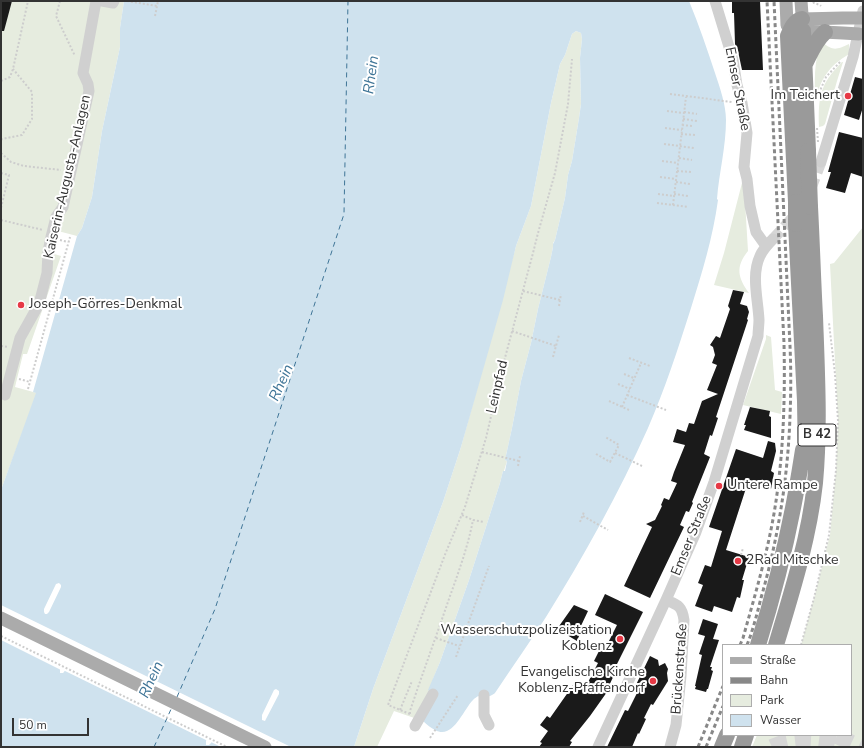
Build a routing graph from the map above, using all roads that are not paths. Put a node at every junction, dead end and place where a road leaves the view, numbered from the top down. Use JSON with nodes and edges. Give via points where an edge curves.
{"nodes":[{"id":1,"x":96,"y":1,"type":"edge"},
{"id":2,"x":102,"y":1,"type":"edge"},
{"id":3,"x":114,"y":1,"type":"edge"},
{"id":4,"x":715,"y":1,"type":"edge"},
{"id":5,"x":786,"y":1,"type":"edge"},
{"id":6,"x":807,"y":2,"type":"edge"},
{"id":7,"x":863,"y":16,"type":"edge"},
{"id":8,"x":794,"y":30,"type":"junction"},
{"id":9,"x":825,"y":32,"type":"junction"},
{"id":10,"x":859,"y":34,"type":"junction"},
{"id":11,"x":804,"y":65,"type":"junction"},
{"id":12,"x":821,"y":162,"type":"tunnel mouth"},
{"id":13,"x":803,"y":205,"type":"junction"},
{"id":14,"x":5,"y":396,"type":"dead end"},
{"id":15,"x":806,"y":430,"type":"junction"},
{"id":16,"x":666,"y":600,"type":"junction"},
{"id":17,"x":787,"y":608,"type":"junction"},
{"id":18,"x":1,"y":618,"type":"edge"},
{"id":19,"x":1,"y":627,"type":"edge"},
{"id":20,"x":758,"y":644,"type":"edge"},
{"id":21,"x":768,"y":644,"type":"edge"},
{"id":22,"x":776,"y":644,"type":"edge"},
{"id":23,"x":782,"y":644,"type":"edge"},
{"id":24,"x":433,"y":694,"type":"dead end"},
{"id":25,"x":484,"y":695,"type":"dead end"},
{"id":26,"x":489,"y":724,"type":"dead end"},
{"id":27,"x":415,"y":726,"type":"dead end"},
{"id":28,"x":727,"y":736,"type":"edge"},
{"id":29,"x":737,"y":736,"type":"edge"},
{"id":30,"x":746,"y":736,"type":"edge"},
{"id":31,"x":246,"y":747,"type":"edge"},
{"id":32,"x":265,"y":747,"type":"edge"},
{"id":33,"x":598,"y":747,"type":"edge"},
{"id":34,"x":670,"y":747,"type":"edge"},
{"id":35,"x":722,"y":747,"type":"edge"},
{"id":36,"x":733,"y":747,"type":"edge"},
{"id":37,"x":742,"y":747,"type":"edge"}],
"edges":[{"from":1,"to":14,"type":"street","name":"Kaiserin-Augusta-Anlagen","via":[[83,73],[89,91],[63,207],[56,217],[52,232],[47,273],[39,304],[20,338]]},
{"from":2,"to":3,"type":"street"},
{"from":4,"to":16,"type":"street","name":"Emser Straße","via":[[733,60],[747,132],[744,167],[748,179],[750,206],[756,232],[770,242],[759,257],[757,266],[758,336],[714,482],[696,532]]},
{"from":5,"to":8,"type":"main road","number":"B 42"},
{"from":6,"to":8,"type":"main road","number":"B 42"},
{"from":7,"to":8,"type":"main road","via":[[843,18]]},
{"from":7,"to":10,"type":"street"},
{"from":8,"to":9,"type":"main road"},
{"from":8,"to":11,"type":"highway","number":"B 42"},
{"from":8,"to":13,"type":"highway","number":"B 42"},
{"from":9,"to":10,"type":"main road"},
{"from":9,"to":11,"type":"highway"},
{"from":10,"to":12,"type":"street"},
{"from":11,"to":13,"type":"highway","number":"B 42","bridge":true,"via":[[808,151]]},
{"from":13,"to":15,"type":"highway","number":"B 42","bridge":true,"via":[[796,224]]},
{"from":13,"to":17,"type":"highway","number":"B 42","via":[[818,398],[817,454],[810,517]]},
{"from":15,"to":20,"type":"highway","via":[[791,518]]},
{"from":15,"to":21,"type":"highway","number":"B 42","via":[[805,480],[800,520],[787,579]]},
{"from":16,"to":33,"type":"street","name":"Emser Straße"},
{"from":16,"to":34,"type":"street","name":"Brückenstraße","via":[[680,607],[684,620],[681,676]]},
{"from":17,"to":22,"type":"highway","number":"B 42"},
{"from":17,"to":23,"type":"highway"},
{"from":18,"to":32,"type":"main road"},
{"from":19,"to":31,"type":"main road"},
{"from":24,"to":27,"type":"street"},
{"from":25,"to":26,"type":"street","via":[[484,715]]},
{"from":28,"to":35,"type":"highway"},
{"from":29,"to":36,"type":"highway"},
{"from":30,"to":37,"type":"highway"}]}
